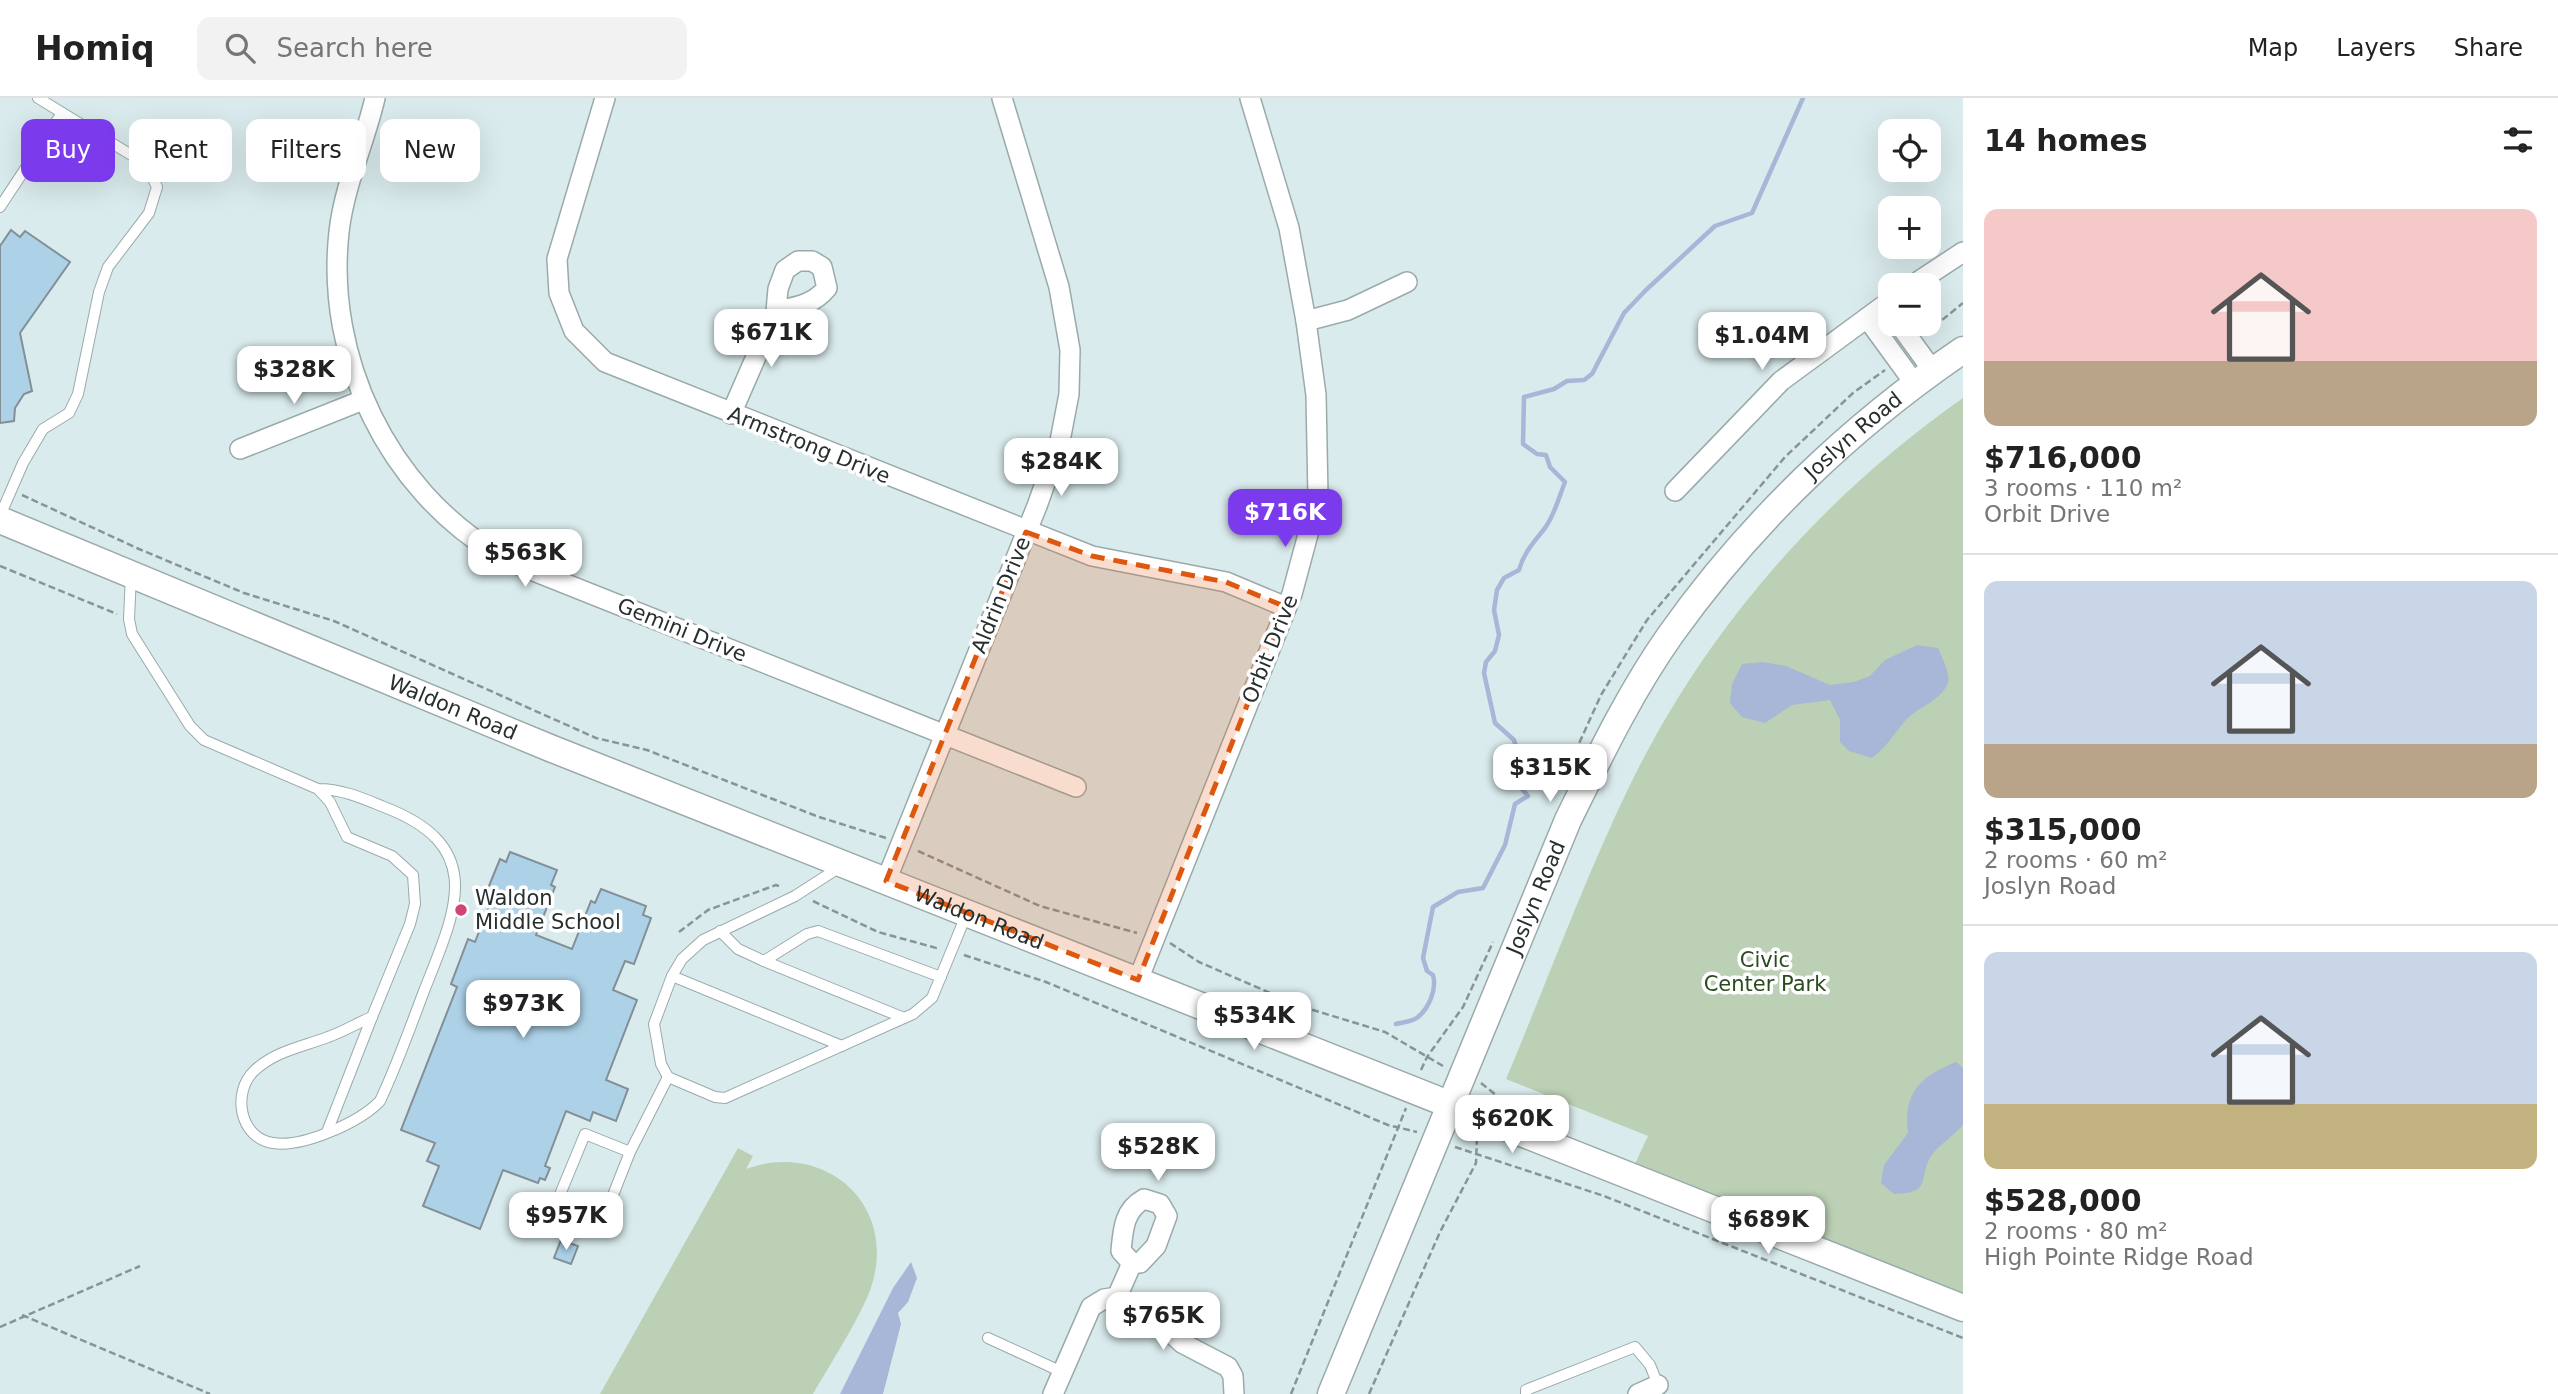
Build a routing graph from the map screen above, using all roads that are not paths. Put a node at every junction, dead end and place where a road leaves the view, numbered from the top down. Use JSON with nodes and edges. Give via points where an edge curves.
{"nodes":[{"id":1,"x":38,"y":98,"type":"edge"},
{"id":2,"x":375,"y":98,"type":"edge"},
{"id":3,"x":605,"y":98,"type":"edge"},
{"id":4,"x":1002,"y":98,"type":"edge"},
{"id":5,"x":1250,"y":98,"type":"edge"},
{"id":6,"x":62,"y":113,"type":"junction"},
{"id":7,"x":0,"y":206,"type":"edge"},
{"id":8,"x":1963,"y":252,"type":"edge"},
{"id":9,"x":1931,"y":273,"type":"edge"},
{"id":10,"x":1407,"y":282,"type":"dead end"},
{"id":11,"x":776,"y":311,"type":"dead end"},
{"id":12,"x":1878,"y":312,"type":"edge"},
{"id":13,"x":1867,"y":318,"type":"junction"},
{"id":14,"x":1306,"y":321,"type":"junction"},
{"id":15,"x":1905,"y":336,"type":"edge"},
{"id":16,"x":1963,"y":350,"type":"edge"},
{"id":17,"x":1924,"y":378,"type":"junction"},
{"id":18,"x":363,"y":400,"type":"junction"},
{"id":19,"x":731,"y":414,"type":"junction"},
{"id":20,"x":240,"y":449,"type":"dead end"},
{"id":21,"x":1675,"y":491,"type":"dead end"},
{"id":22,"x":0,"y":518,"type":"edge"},
{"id":23,"x":1026,"y":532,"type":"junction"},
{"id":24,"x":131,"y":574,"type":"junction"},
{"id":25,"x":1286,"y":607,"type":"junction"},
{"id":26,"x":945,"y":735,"type":"junction"},
{"id":27,"x":1076,"y":787,"type":"dead end"},
{"id":28,"x":318,"y":789,"type":"junction"},
{"id":29,"x":844,"y":864,"type":"junction"},
{"id":30,"x":886,"y":881,"type":"junction"},
{"id":31,"x":968,"y":913,"type":"junction"},
{"id":32,"x":720,"y":931,"type":"junction"},
{"id":33,"x":764,"y":961,"type":"junction"},
{"id":34,"x":672,"y":976,"type":"junction"},
{"id":35,"x":941,"y":977,"type":"junction"},
{"id":36,"x":1138,"y":980,"type":"junction"},
{"id":37,"x":372,"y":1017,"type":"junction"},
{"id":38,"x":904,"y":1018,"type":"junction"},
{"id":39,"x":842,"y":1046,"type":"junction"},
{"id":40,"x":668,"y":1077,"type":"junction"},
{"id":41,"x":1451,"y":1105,"type":"junction"},
{"id":42,"x":327,"y":1132,"type":"junction"},
{"id":43,"x":630,"y":1152,"type":"junction"},
{"id":44,"x":1132,"y":1263,"type":"dead end"},
{"id":45,"x":1117,"y":1297,"type":"junction"},
{"id":46,"x":1963,"y":1308,"type":"edge"},
{"id":47,"x":988,"y":1338,"type":"dead end"},
{"id":48,"x":1062,"y":1372,"type":"junction"},
{"id":49,"x":1658,"y":1385,"type":"joint"},
{"id":50,"x":1053,"y":1394,"type":"edge"},
{"id":51,"x":1234,"y":1394,"type":"edge"},
{"id":52,"x":1331,"y":1394,"type":"edge"},
{"id":53,"x":1526,"y":1394,"type":"edge"},
{"id":54,"x":1638,"y":1394,"type":"edge"}],
"edges":[{"from":1,"to":6,"type":"lane"},
{"from":2,"to":18,"type":"street","name":"Gemini Drive","via":[[339,231],[342,331]]},
{"from":3,"to":19,"type":"street","name":"Armstrong Drive","via":[[557,259],[559,293],[574,331],[605,362]]},
{"from":4,"to":23,"type":"street","name":"Aldrin Drive","via":[[1059,287],[1070,350],[1069,394],[1060,440]]},
{"from":5,"to":14,"type":"street","name":"Orbit Drive","via":[[1289,228]]},
{"from":6,"to":7,"type":"lane"},
{"from":6,"to":22,"type":"lane","via":[[146,164],[157,187],[149,213],[108,267],[78,394],[69,413],[43,429]]},
{"from":8,"to":9,"type":"street"},
{"from":10,"to":14,"type":"street","via":[[1348,310]]},
{"from":11,"to":19,"type":"street"},
{"from":12,"to":13,"type":"street"},
{"from":13,"to":17,"type":"street"},
{"from":13,"to":21,"type":"street","via":[[1781,381]]},
{"from":14,"to":25,"type":"street","name":"Orbit Drive","via":[[1316,395],[1318,497]]},
{"from":15,"to":17,"type":"street"},
{"from":16,"to":17,"type":"street","name":"Joslyn Road"},
{"from":17,"to":41,"type":"street","name":"Joslyn Road","via":[[1799,484],[1714,577],[1670,636],[1607,740],[1568,820]]},
{"from":18,"to":20,"type":"street"},
{"from":18,"to":26,"type":"street","name":"Gemini Drive","via":[[405,468],[438,509],[497,554]]},
{"from":19,"to":23,"type":"street","name":"Armstrong Drive"},
{"from":22,"to":24,"type":"street","name":"Waldon Road"},
{"from":23,"to":25,"type":"street","name":"Armstrong Drive","via":[[1093,556],[1226,582]]},
{"from":23,"to":26,"type":"street","name":"Aldrin Drive"},
{"from":24,"to":28,"type":"lane","via":[[129,618],[138,644],[190,726],[204,740]]},
{"from":24,"to":29,"type":"street","name":"Waldon Road"},
{"from":25,"to":36,"type":"street","name":"Orbit Drive"},
{"from":26,"to":27,"type":"street","name":"Gemini Drive"},
{"from":26,"to":30,"type":"street","name":"Aldrin Drive"},
{"from":28,"to":37,"type":"lane","via":[[347,836],[392,856],[413,875],[416,886],[410,924]]},
{"from":28,"to":42,"type":"lane","via":[[338,789],[423,825],[448,859],[457,900],[380,1101],[370,1112]]},
{"from":29,"to":30,"type":"street","name":"Waldon Road"},
{"from":29,"to":32,"type":"lane","via":[[797,894]]},
{"from":30,"to":31,"type":"street","name":"Waldon Road"},
{"from":31,"to":35,"type":"lane"},
{"from":31,"to":36,"type":"street","name":"Waldon Road"},
{"from":32,"to":33,"type":"lane","via":[[738,949]]},
{"from":32,"to":34,"type":"lane","via":[[689,951]]},
{"from":33,"to":35,"type":"lane","via":[[818,932]]},
{"from":33,"to":38,"type":"lane"},
{"from":34,"to":39,"type":"lane"},
{"from":34,"to":40,"type":"lane","via":[[654,1024]]},
{"from":35,"to":38,"type":"lane","via":[[923,1008]]},
{"from":36,"to":41,"type":"street","name":"Waldon Road"},
{"from":37,"to":42,"type":"lane"},
{"from":37,"to":42,"type":"lane","via":[[283,1052],[253,1071],[244,1084],[242,1114],[258,1137],[284,1144]]},
{"from":38,"to":39,"type":"lane"},
{"from":39,"to":40,"type":"lane","via":[[725,1098]]},
{"from":40,"to":43,"type":"lane"},
{"from":41,"to":46,"type":"street","name":"Waldon Road"},
{"from":41,"to":52,"type":"street","name":"Joslyn Road"},
{"from":43,"to":43,"type":"lane","via":[[600,1228],[554,1209],[585,1134]]},
{"from":44,"to":45,"type":"street"},
{"from":45,"to":48,"type":"street","via":[[1091,1307]]},
{"from":45,"to":51,"type":"street","via":[[1155,1318],[1182,1343],[1228,1367]]},
{"from":47,"to":48,"type":"lane"},
{"from":48,"to":50,"type":"street"},
{"from":49,"to":53,"type":"lane","via":[[1650,1365],[1635,1347],[1526,1390]]},
{"from":49,"to":54,"type":"street"}]}
